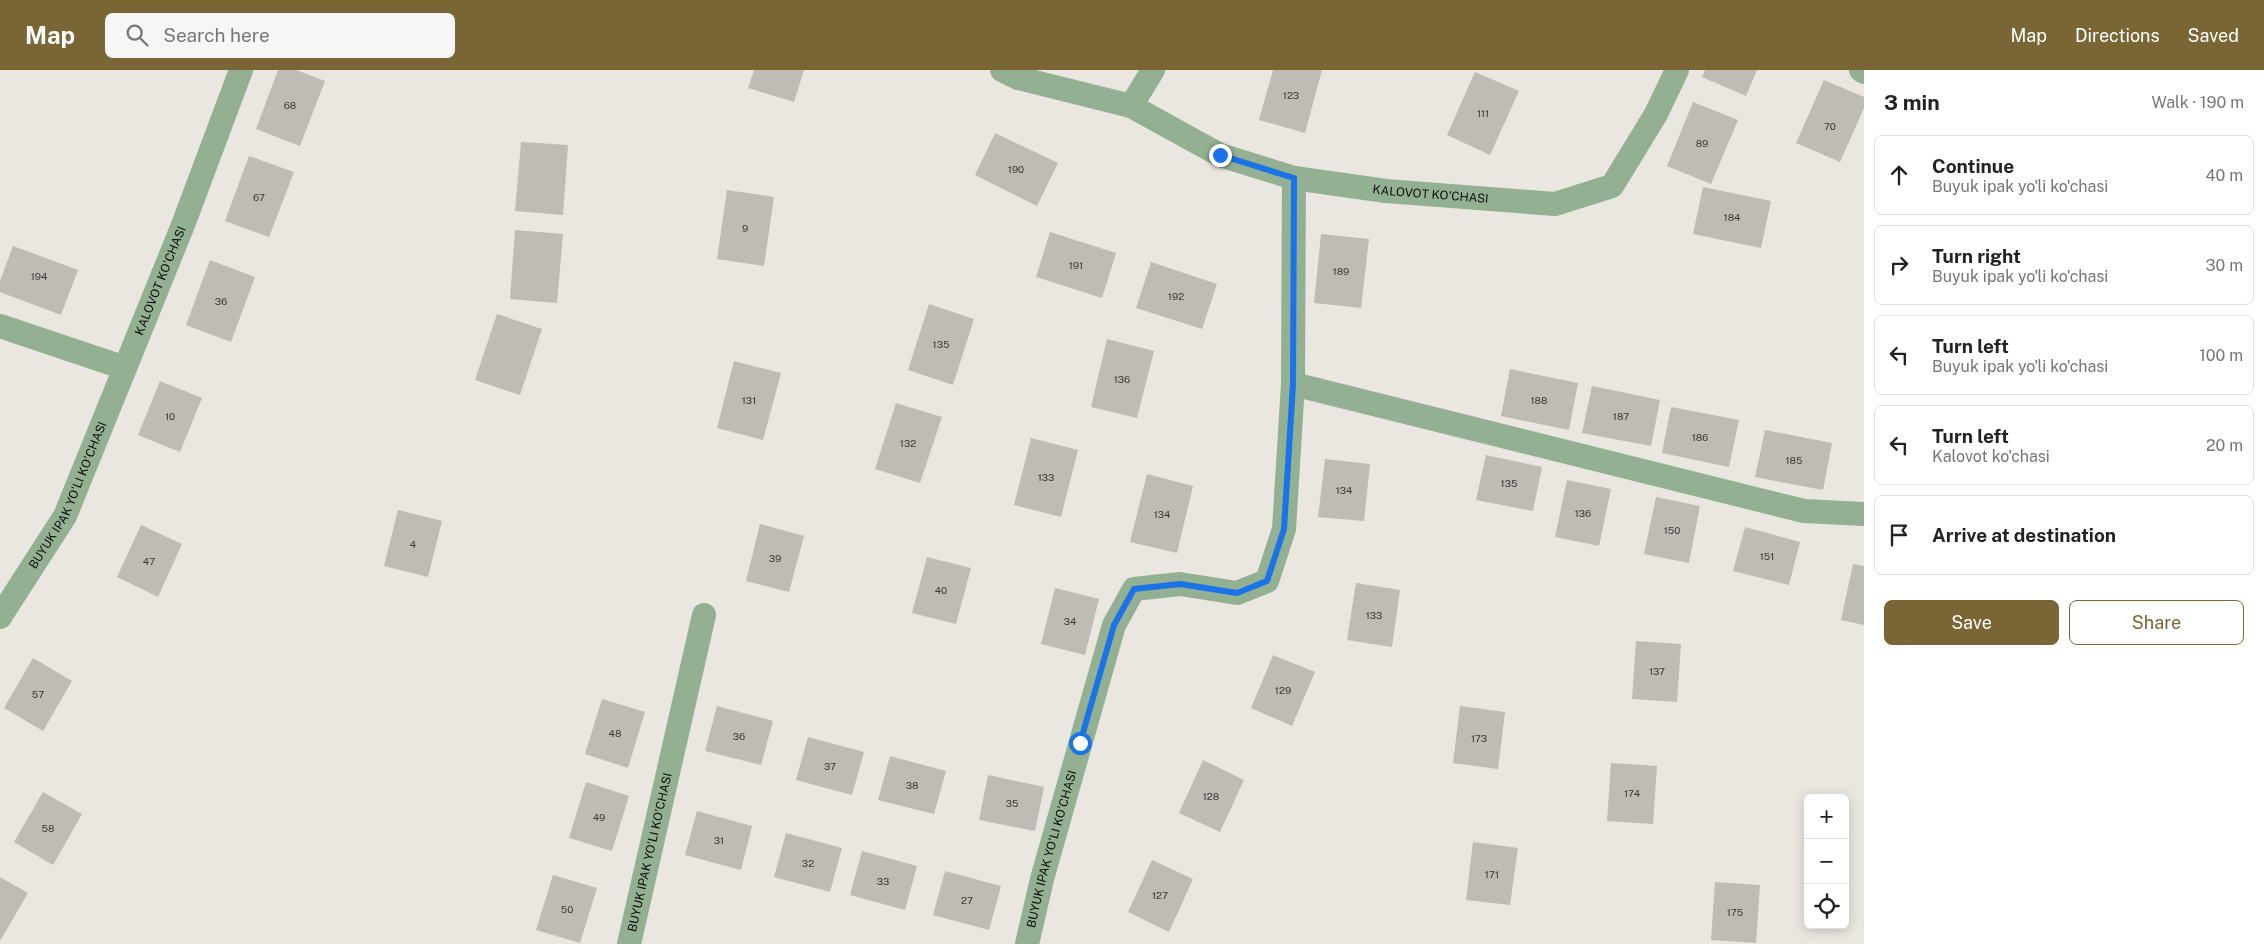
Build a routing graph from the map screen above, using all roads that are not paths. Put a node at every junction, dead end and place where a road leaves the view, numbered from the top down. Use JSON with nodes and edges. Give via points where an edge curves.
{"nodes":[{"id":1,"x":241,"y":70,"type":"edge"},
{"id":2,"x":1002,"y":70,"type":"edge"},
{"id":3,"x":1153,"y":70,"type":"edge"},
{"id":4,"x":1677,"y":70,"type":"edge"},
{"id":5,"x":1131,"y":106,"type":"junction"},
{"id":6,"x":1294,"y":178,"type":"junction"},
{"id":7,"x":0,"y":326,"type":"edge"},
{"id":8,"x":125,"y":368,"type":"junction"},
{"id":9,"x":1293,"y":384,"type":"junction"},
{"id":10,"x":1864,"y":514,"type":"edge"},
{"id":11,"x":704,"y":615,"type":"dead end"},
{"id":12,"x":0,"y":617,"type":"edge"},
{"id":13,"x":629,"y":944,"type":"edge"},
{"id":14,"x":1028,"y":944,"type":"edge"}],
"edges":[{"from":1,"to":8,"type":"street","name":"KALOVOT KO'CHASI"},
{"from":2,"to":5,"type":"street","name":"KALOVOT KO'CHASI","via":[[1018,78]]},
{"from":3,"to":5,"type":"street"},
{"from":4,"to":6,"type":"street","name":"KALOVOT KO'CHASI","via":[[1656,114],[1612,186],[1555,204],[1386,191]]},
{"from":5,"to":6,"type":"street","name":"KALOVOT KO'CHASI","via":[[1220,155]]},
{"from":6,"to":9,"type":"street","name":"BUYUK IPAK YO'LI KO'CHASI"},
{"from":7,"to":8,"type":"street"},
{"from":8,"to":12,"type":"street","name":"BUYUK IPAK YO'LI KO'CHASI","via":[[65,516]]},
{"from":9,"to":10,"type":"street","via":[[1804,511]]},
{"from":9,"to":14,"type":"street","name":"BUYUK IPAK YO'LI KO'CHASI","via":[[1284,529],[1267,581],[1237,593],[1180,584],[1134,589],[1114,625],[1042,879]]},
{"from":11,"to":13,"type":"street","name":"BUYUK IPAK YO'LI KO'CHASI"}]}
